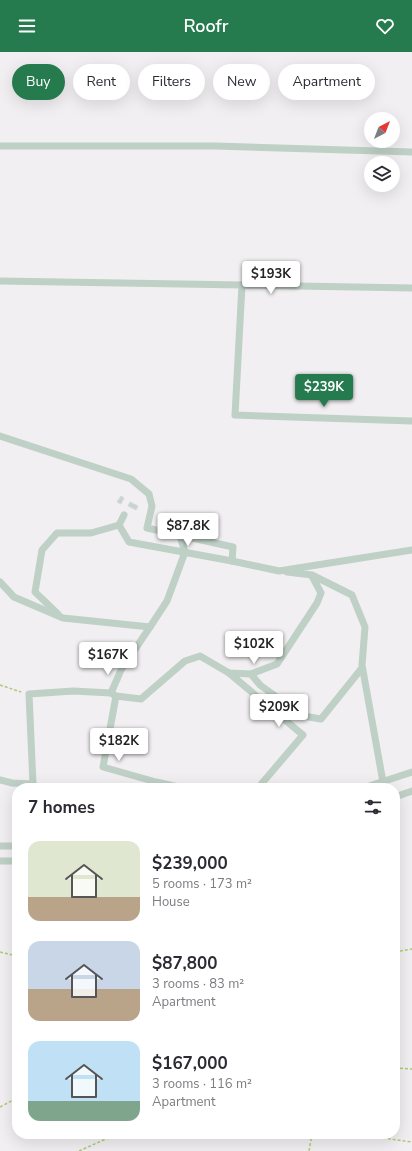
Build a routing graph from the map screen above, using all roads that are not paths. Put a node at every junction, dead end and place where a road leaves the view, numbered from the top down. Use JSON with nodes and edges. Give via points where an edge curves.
{"nodes":[{"id":1,"x":0,"y":146,"type":"edge"},
{"id":2,"x":412,"y":152,"type":"edge"},
{"id":3,"x":0,"y":281,"type":"edge"},
{"id":4,"x":242,"y":285,"type":"junction"},
{"id":5,"x":412,"y":288,"type":"edge"},
{"id":6,"x":412,"y":421,"type":"edge"},
{"id":7,"x":0,"y":436,"type":"edge"},
{"id":8,"x":124,"y":515,"type":"dead end"},
{"id":9,"x":119,"y":525,"type":"junction"},
{"id":10,"x":180,"y":536,"type":"junction"},
{"id":11,"x":412,"y":550,"type":"edge"},
{"id":12,"x":185,"y":552,"type":"junction"},
{"id":13,"x":232,"y":561,"type":"junction"},
{"id":14,"x":279,"y":571,"type":"junction"},
{"id":15,"x":312,"y":575,"type":"junction"},
{"id":16,"x":0,"y":582,"type":"edge"},
{"id":17,"x":63,"y":618,"type":"junction"},
{"id":18,"x":150,"y":627,"type":"junction"},
{"id":19,"x":362,"y":668,"type":"junction"},
{"id":20,"x":228,"y":673,"type":"junction"},
{"id":21,"x":251,"y":674,"type":"junction"},
{"id":22,"x":113,"y":695,"type":"junction"},
{"id":23,"x":412,"y":772,"type":"edge"},
{"id":24,"x":0,"y":780,"type":"edge"},
{"id":25,"x":383,"y":782,"type":"junction"},
{"id":26,"x":12,"y":783,"type":"edge"},
{"id":27,"x":35,"y":783,"type":"edge"},
{"id":28,"x":148,"y":783,"type":"edge"},
{"id":29,"x":262,"y":783,"type":"edge"},
{"id":30,"x":380,"y":783,"type":"edge"},
{"id":31,"x":412,"y":791,"type":"edge"},
{"id":32,"x":400,"y":795,"type":"edge"},
{"id":33,"x":0,"y":846,"type":"edge"},
{"id":34,"x":12,"y":846,"type":"edge"},
{"id":35,"x":0,"y":861,"type":"edge"},
{"id":36,"x":12,"y":861,"type":"edge"}],
"edges":[{"from":1,"to":2,"type":"street","via":[[215,146]]},
{"from":3,"to":4,"type":"street"},
{"from":4,"to":5,"type":"street"},
{"from":4,"to":6,"type":"street","via":[[235,415]]},
{"from":7,"to":10,"type":"street","via":[[131,479],[149,494],[152,506],[147,528]]},
{"from":8,"to":9,"type":"street"},
{"from":9,"to":12,"type":"street","via":[[129,542]]},
{"from":9,"to":17,"type":"street","via":[[91,533],[57,533],[42,550],[35,592]]},
{"from":10,"to":12,"type":"street"},
{"from":10,"to":13,"type":"street","via":[[233,547]]},
{"from":11,"to":14,"type":"street"},
{"from":12,"to":13,"type":"street"},
{"from":12,"to":18,"type":"street","via":[[167,601]]},
{"from":13,"to":14,"type":"street"},
{"from":14,"to":15,"type":"street"},
{"from":15,"to":19,"type":"street","via":[[352,595],[365,627]]},
{"from":15,"to":21,"type":"street","via":[[322,592],[317,602],[277,664]]},
{"from":16,"to":17,"type":"street","via":[[14,597]]},
{"from":17,"to":18,"type":"street"},
{"from":18,"to":22,"type":"street","via":[[121,670]]},
{"from":19,"to":21,"type":"street","via":[[321,719],[303,716],[260,685]]},
{"from":19,"to":25,"type":"street"},
{"from":20,"to":21,"type":"street"},
{"from":20,"to":22,"type":"street","via":[[200,656],[185,661],[141,699]]},
{"from":20,"to":29,"type":"street","via":[[303,735]]},
{"from":22,"to":27,"type":"street","via":[[73,691],[29,694]]},
{"from":22,"to":28,"type":"street","via":[[103,767]]},
{"from":23,"to":25,"type":"street"},
{"from":24,"to":26,"type":"street"},
{"from":25,"to":30,"type":"street"},
{"from":31,"to":32,"type":"street"},
{"from":33,"to":34,"type":"street"},
{"from":35,"to":36,"type":"street"}]}
